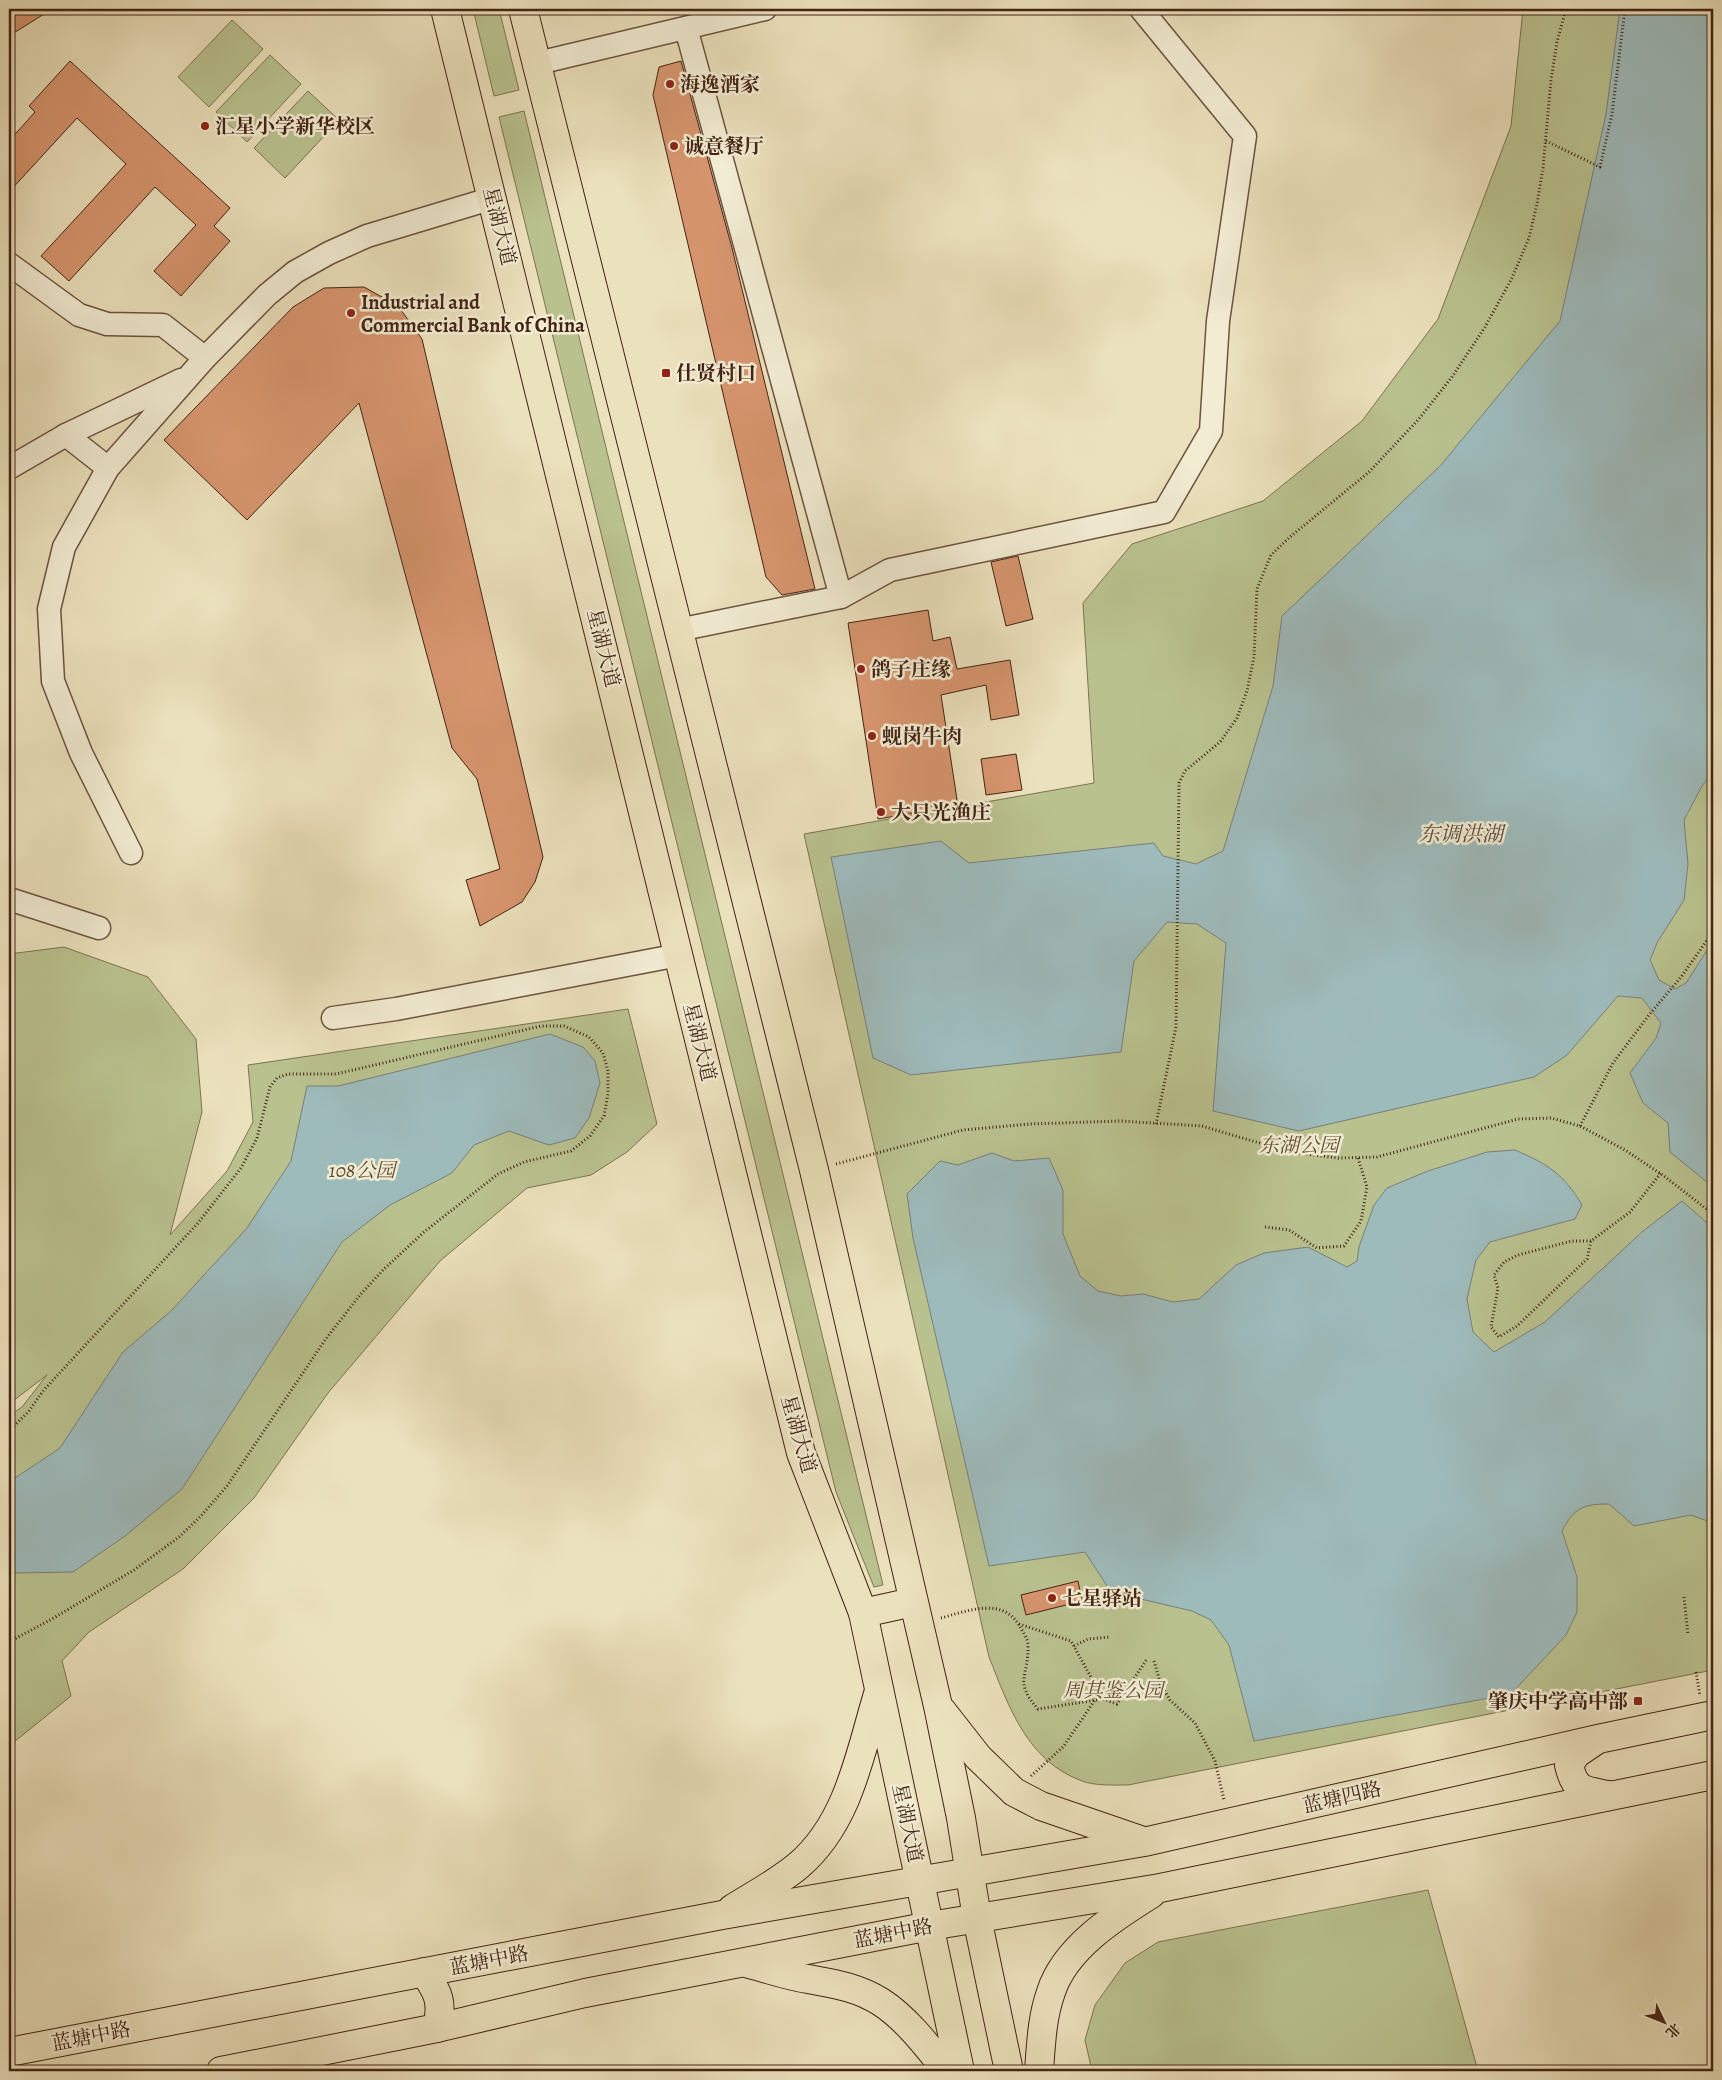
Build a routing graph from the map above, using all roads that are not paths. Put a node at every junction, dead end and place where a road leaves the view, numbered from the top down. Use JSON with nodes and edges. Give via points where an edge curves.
{"nodes":[{"id":1,"x":445,"y":9,"type":"edge"},
{"id":2,"x":524,"y":9,"type":"edge"},
{"id":3,"x":765,"y":9,"type":"edge"},
{"id":4,"x":1142,"y":9,"type":"edge"},
{"id":5,"x":686,"y":28,"type":"junction"},
{"id":6,"x":538,"y":63,"type":"junction"},
{"id":7,"x":493,"y":198,"type":"junction"},
{"id":8,"x":9,"y":264,"type":"edge"},
{"id":9,"x":200,"y":364,"type":"junction"},
{"id":10,"x":66,"y":435,"type":"junction"},
{"id":11,"x":9,"y":468,"type":"edge"},
{"id":12,"x":108,"y":468,"type":"junction"},
{"id":13,"x":841,"y":597,"type":"junction"},
{"id":14,"x":678,"y":630,"type":"junction"},
{"id":15,"x":131,"y":853,"type":"dead end"},
{"id":16,"x":9,"y":899,"type":"edge"},
{"id":17,"x":98,"y":928,"type":"dead end"},
{"id":18,"x":679,"y":955,"type":"junction"},
{"id":19,"x":333,"y":1018,"type":"dead end"},
{"id":20,"x":863,"y":1613,"type":"junction"},
{"id":21,"x":916,"y":1613,"type":"junction"},
{"id":22,"x":879,"y":1690,"type":"junction"},
{"id":23,"x":938,"y":1706,"type":"junction"},
{"id":24,"x":1713,"y":1716,"type":"edge"},
{"id":25,"x":1598,"y":1739,"type":"junction"},
{"id":26,"x":1713,"y":1775,"type":"edge"},
{"id":27,"x":1610,"y":1796,"type":"junction"},
{"id":28,"x":1144,"y":1842,"type":"junction"},
{"id":29,"x":969,"y":1873,"type":"junction"},
{"id":30,"x":920,"y":1881,"type":"junction"},
{"id":31,"x":1160,"y":1888,"type":"junction"},
{"id":32,"x":722,"y":1915,"type":"junction"},
{"id":33,"x":977,"y":1918,"type":"junction"},
{"id":34,"x":930,"y":1926,"type":"junction"},
{"id":35,"x":743,"y":1962,"type":"junction"},
{"id":36,"x":424,"y":1972,"type":"junction"},
{"id":37,"x":437,"y":2028,"type":"junction"},
{"id":38,"x":9,"y":2052,"type":"edge"},
{"id":39,"x":221,"y":2071,"type":"edge"},
{"id":40,"x":947,"y":2071,"type":"edge"},
{"id":41,"x":960,"y":2071,"type":"edge"},
{"id":42,"x":1010,"y":2071,"type":"edge"},
{"id":43,"x":1039,"y":2071,"type":"edge"}],
"edges":[{"from":1,"to":7,"type":"main road","name":"星湖大道"},
{"from":2,"to":6,"type":"main road"},
{"from":3,"to":5,"type":"street"},
{"from":4,"to":13,"type":"street","via":[[1245,136],[1218,321],[1211,431],[1164,512],[890,570]]},
{"from":5,"to":6,"type":"street"},
{"from":5,"to":13,"type":"street"},
{"from":6,"to":14,"type":"main road"},
{"from":7,"to":9,"type":"street","via":[[367,236],[295,272],[267,294]]},
{"from":7,"to":18,"type":"main road","name":"星湖大道"},
{"from":8,"to":9,"type":"street","via":[[79,315],[107,324],[163,325]]},
{"from":9,"to":10,"type":"street","via":[[178,382]]},
{"from":9,"to":12,"type":"street"},
{"from":10,"to":11,"type":"street"},
{"from":10,"to":12,"type":"street"},
{"from":12,"to":15,"type":"street","via":[[64,546],[49,609],[53,681],[81,752]]},
{"from":13,"to":14,"type":"street"},
{"from":14,"to":21,"type":"main road","via":[[814,1170]]},
{"from":16,"to":17,"type":"street"},
{"from":18,"to":19,"type":"street"},
{"from":18,"to":20,"type":"main road","name":"星湖大道","via":[[802,1453]]},
{"from":20,"to":21,"type":"main road"},
{"from":20,"to":22,"type":"main road","name":"星湖大道"},
{"from":21,"to":23,"type":"main road"},
{"from":22,"to":30,"type":"main road","name":"星湖大道"},
{"from":22,"to":32,"type":"main road","via":[[853,1780],[833,1823],[798,1865]]},
{"from":23,"to":28,"type":"main road","via":[[978,1757],[1014,1792],[1040,1806]]},
{"from":23,"to":29,"type":"main road"},
{"from":24,"to":25,"type":"main road","name":"蓝塘四路"},
{"from":25,"to":27,"type":"main road","via":[[1576,1754],[1569,1765],[1572,1780],[1580,1789]]},
{"from":25,"to":28,"type":"main road","name":"蓝塘四路"},
{"from":26,"to":27,"type":"main road"},
{"from":27,"to":31,"type":"main road"},
{"from":28,"to":29,"type":"main road","name":"蓝塘四路"},
{"from":29,"to":30,"type":"main road","name":"蓝塘中路"},
{"from":29,"to":33,"type":"main road"},
{"from":30,"to":32,"type":"main road","name":"蓝塘中路"},
{"from":30,"to":34,"type":"main road","name":"星湖大道"},
{"from":31,"to":33,"type":"main road"},
{"from":31,"to":43,"type":"main road","via":[[1112,1919],[1084,1943],[1063,1969],[1051,1990],[1044,2016]]},
{"from":32,"to":36,"type":"main road","name":"蓝塘中路"},
{"from":33,"to":34,"type":"main road","name":"蓝塘中路"},
{"from":33,"to":42,"type":"main road"},
{"from":34,"to":35,"type":"main road","name":"蓝塘中路"},
{"from":34,"to":41,"type":"main road","name":"星湖大道"},
{"from":35,"to":37,"type":"main road","name":"蓝塘中路","via":[[586,1993]]},
{"from":35,"to":40,"type":"main road","via":[[862,1992],[905,2023]]},
{"from":36,"to":37,"type":"main road","via":[[437,1990],[441,2010]]},
{"from":36,"to":38,"type":"main road","name":"蓝塘中路"},
{"from":37,"to":39,"type":"main road","name":"蓝塘中路"}]}
